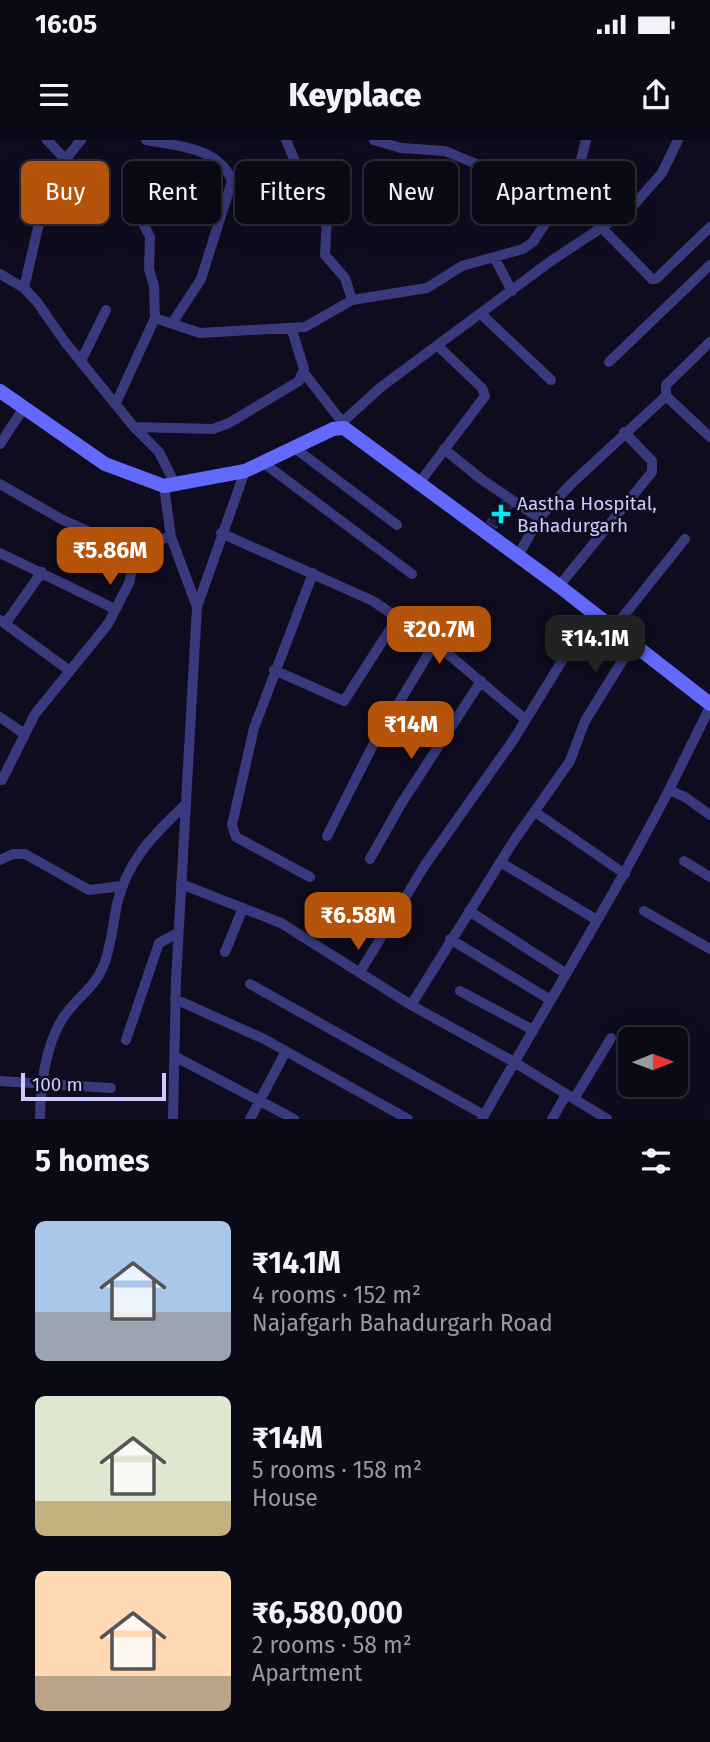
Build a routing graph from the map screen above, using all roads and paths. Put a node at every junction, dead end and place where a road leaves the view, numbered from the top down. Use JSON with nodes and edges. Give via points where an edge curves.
{"nodes":[{"id":1,"x":47,"y":140,"type":"edge"},
{"id":2,"x":81,"y":140,"type":"edge"},
{"id":3,"x":146,"y":140,"type":"edge"},
{"id":4,"x":286,"y":140,"type":"edge"},
{"id":5,"x":374,"y":140,"type":"edge"},
{"id":6,"x":586,"y":140,"type":"edge"},
{"id":7,"x":678,"y":140,"type":"edge"},
{"id":8,"x":64,"y":158,"type":"junction"},
{"id":9,"x":581,"y":161,"type":"edge"},
{"id":10,"x":472,"y":162,"type":"edge"},
{"id":11,"x":144,"y":224,"type":"edge"},
{"id":12,"x":543,"y":224,"type":"edge"},
{"id":13,"x":710,"y":227,"type":"edge"},
{"id":14,"x":603,"y":229,"type":"junction"},
{"id":15,"x":494,"y":257,"type":"junction"},
{"id":16,"x":710,"y":265,"type":"edge"},
{"id":17,"x":0,"y":274,"type":"edge"},
{"id":18,"x":24,"y":288,"type":"junction"},
{"id":19,"x":512,"y":291,"type":"junction"},
{"id":20,"x":352,"y":299,"type":"junction"},
{"id":21,"x":106,"y":310,"type":"dead end"},
{"id":22,"x":481,"y":314,"type":"junction"},
{"id":23,"x":155,"y":318,"type":"junction"},
{"id":24,"x":173,"y":322,"type":"junction"},
{"id":25,"x":292,"y":330,"type":"junction"},
{"id":26,"x":710,"y":342,"type":"edge"},
{"id":27,"x":439,"y":347,"type":"junction"},
{"id":28,"x":81,"y":361,"type":"junction"},
{"id":29,"x":609,"y":362,"type":"dead end"},
{"id":30,"x":304,"y":373,"type":"junction"},
{"id":31,"x":551,"y":380,"type":"dead end"},
{"id":32,"x":0,"y":391,"type":"edge"},
{"id":33,"x":666,"y":396,"type":"junction"},
{"id":34,"x":116,"y":402,"type":"junction"},
{"id":35,"x":23,"y":409,"type":"junction"},
{"id":36,"x":340,"y":425,"type":"junction"},
{"id":37,"x":134,"y":427,"type":"junction"},
{"id":38,"x":624,"y":432,"type":"junction"},
{"id":39,"x":710,"y":437,"type":"edge"},
{"id":40,"x":0,"y":444,"type":"edge"},
{"id":41,"x":296,"y":449,"type":"junction"},
{"id":42,"x":444,"y":449,"type":"junction"},
{"id":43,"x":265,"y":464,"type":"junction"},
{"id":44,"x":245,"y":471,"type":"junction"},
{"id":45,"x":420,"y":482,"type":"junction"},
{"id":46,"x":0,"y":484,"type":"edge"},
{"id":47,"x":170,"y":486,"type":"junction"},
{"id":48,"x":539,"y":518,"type":"junction"},
{"id":49,"x":397,"y":525,"type":"dead end"},
{"id":50,"x":221,"y":533,"type":"junction"},
{"id":51,"x":172,"y":537,"type":"junction"},
{"id":52,"x":685,"y":539,"type":"dead end"},
{"id":53,"x":115,"y":543,"type":"dead end"},
{"id":54,"x":0,"y":553,"type":"edge"},
{"id":55,"x":518,"y":556,"type":"junction"},
{"id":56,"x":42,"y":572,"type":"junction"},
{"id":57,"x":313,"y":573,"type":"junction"},
{"id":58,"x":412,"y":574,"type":"dead end"},
{"id":59,"x":559,"y":586,"type":"junction"},
{"id":60,"x":197,"y":607,"type":"junction"},
{"id":61,"x":115,"y":610,"type":"junction"},
{"id":62,"x":398,"y":617,"type":"junction"},
{"id":63,"x":2,"y":622,"type":"edge"},
{"id":64,"x":613,"y":629,"type":"junction"},
{"id":65,"x":435,"y":643,"type":"junction"},
{"id":66,"x":632,"y":645,"type":"junction"},
{"id":67,"x":565,"y":656,"type":"dead end"},
{"id":68,"x":274,"y":670,"type":"junction"},
{"id":69,"x":70,"y":671,"type":"junction"},
{"id":70,"x":481,"y":681,"type":"junction"},
{"id":71,"x":710,"y":706,"type":"edge"},
{"id":72,"x":0,"y":717,"type":"edge"},
{"id":73,"x":526,"y":720,"type":"junction"},
{"id":74,"x":23,"y":733,"type":"junction"},
{"id":75,"x":2,"y":780,"type":"dead end"},
{"id":76,"x":669,"y":790,"type":"junction"},
{"id":77,"x":185,"y":805,"type":"junction"},
{"id":78,"x":535,"y":812,"type":"junction"},
{"id":79,"x":710,"y":815,"type":"edge"},
{"id":80,"x":327,"y":836,"type":"dead end"},
{"id":81,"x":370,"y":859,"type":"dead end"},
{"id":82,"x":0,"y":860,"type":"edge"},
{"id":83,"x":500,"y":862,"type":"junction"},
{"id":84,"x":684,"y":862,"type":"dead end"},
{"id":85,"x":625,"y":874,"type":"junction"},
{"id":86,"x":310,"y":877,"type":"dead end"},
{"id":87,"x":710,"y":877,"type":"edge"},
{"id":88,"x":181,"y":884,"type":"junction"},
{"id":89,"x":122,"y":886,"type":"junction"},
{"id":90,"x":243,"y":908,"type":"junction"},
{"id":91,"x":469,"y":911,"type":"junction"},
{"id":92,"x":644,"y":911,"type":"dead end"},
{"id":93,"x":597,"y":920,"type":"junction"},
{"id":94,"x":178,"y":933,"type":"junction"},
{"id":95,"x":450,"y":939,"type":"junction"},
{"id":96,"x":710,"y":948,"type":"edge"},
{"id":97,"x":225,"y":952,"type":"dead end"},
{"id":98,"x":360,"y":972,"type":"junction"},
{"id":99,"x":565,"y":973,"type":"junction"},
{"id":100,"x":250,"y":984,"type":"dead end"},
{"id":101,"x":460,"y":991,"type":"dead end"},
{"id":102,"x":175,"y":999,"type":"junction"},
{"id":103,"x":549,"y":999,"type":"junction"},
{"id":104,"x":411,"y":1005,"type":"junction"},
{"id":105,"x":533,"y":1030,"type":"junction"},
{"id":106,"x":611,"y":1038,"type":"dead end"},
{"id":107,"x":126,"y":1040,"type":"dead end"},
{"id":108,"x":286,"y":1051,"type":"junction"},
{"id":109,"x":174,"y":1056,"type":"junction"},
{"id":110,"x":514,"y":1062,"type":"junction"},
{"id":111,"x":0,"y":1082,"type":"edge"},
{"id":112,"x":41,"y":1083,"type":"junction"},
{"id":113,"x":111,"y":1088,"type":"dead end"},
{"id":114,"x":570,"y":1097,"type":"junction"},
{"id":115,"x":260,"y":1099,"type":"junction"},
{"id":116,"x":483,"y":1117,"type":"edge"},
{"id":117,"x":40,"y":1119,"type":"edge"},
{"id":118,"x":173,"y":1119,"type":"edge"},
{"id":119,"x":250,"y":1119,"type":"edge"},
{"id":120,"x":294,"y":1119,"type":"edge"},
{"id":121,"x":408,"y":1119,"type":"edge"},
{"id":122,"x":552,"y":1119,"type":"edge"},
{"id":123,"x":607,"y":1119,"type":"edge"}],
"edges":[{"from":1,"to":8,"type":"street"},
{"from":2,"to":8,"type":"street"},
{"from":3,"to":24,"type":"street","via":[[208,154],[232,181],[201,279]]},
{"from":4,"to":20,"type":"street","via":[[305,185],[325,213],[324,255],[345,278]]},
{"from":5,"to":10,"type":"street","via":[[401,148],[445,151]]},
{"from":6,"to":9,"type":"street"},
{"from":7,"to":14,"type":"street","via":[[648,190]]},
{"from":8,"to":18,"type":"street","via":[[49,180]]},
{"from":11,"to":23,"type":"street","via":[[150,237]]},
{"from":12,"to":15,"type":"street","via":[[527,247]]},
{"from":13,"to":14,"type":"street","via":[[656,279]]},
{"from":14,"to":19,"type":"street"},
{"from":15,"to":19,"type":"street"},
{"from":15,"to":20,"type":"street","via":[[462,266],[428,288]]},
{"from":16,"to":29,"type":"street"},
{"from":17,"to":18,"type":"street"},
{"from":18,"to":28,"type":"street"},
{"from":19,"to":22,"type":"street"},
{"from":20,"to":25,"type":"street"},
{"from":21,"to":28,"type":"street"},
{"from":22,"to":27,"type":"street"},
{"from":22,"to":31,"type":"street"},
{"from":23,"to":24,"type":"street"},
{"from":23,"to":34,"type":"street"},
{"from":24,"to":25,"type":"street","via":[[200,333]]},
{"from":25,"to":30,"type":"street"},
{"from":26,"to":33,"type":"street","via":[[666,385]]},
{"from":27,"to":36,"type":"street","via":[[372,394]]},
{"from":27,"to":42,"type":"street","via":[[485,396]]},
{"from":28,"to":34,"type":"street"},
{"from":30,"to":36,"type":"street"},
{"from":30,"to":37,"type":"street","via":[[213,429]]},
{"from":32,"to":35,"type":"street"},
{"from":33,"to":38,"type":"street"},
{"from":33,"to":39,"type":"street"},
{"from":34,"to":37,"type":"street"},
{"from":35,"to":40,"type":"street"},
{"from":35,"to":47,"type":"street","via":[[105,464]]},
{"from":36,"to":41,"type":"street"},
{"from":36,"to":45,"type":"street"},
{"from":37,"to":47,"type":"street","via":[[164,458]]},
{"from":38,"to":48,"type":"street"},
{"from":38,"to":59,"type":"street","via":[[652,461],[652,472]]},
{"from":41,"to":43,"type":"street"},
{"from":41,"to":49,"type":"street"},
{"from":42,"to":45,"type":"street"},
{"from":42,"to":48,"type":"street"},
{"from":43,"to":44,"type":"street"},
{"from":43,"to":58,"type":"street"},
{"from":44,"to":47,"type":"street"},
{"from":44,"to":50,"type":"street"},
{"from":45,"to":55,"type":"street"},
{"from":46,"to":53,"type":"street"},
{"from":47,"to":51,"type":"street"},
{"from":48,"to":55,"type":"street"},
{"from":50,"to":57,"type":"street"},
{"from":50,"to":60,"type":"street"},
{"from":51,"to":60,"type":"street"},
{"from":51,"to":61,"type":"street","via":[[146,542],[137,549],[129,583]]},
{"from":52,"to":64,"type":"street"},
{"from":54,"to":56,"type":"street"},
{"from":55,"to":59,"type":"street"},
{"from":56,"to":61,"type":"street"},
{"from":56,"to":63,"type":"street"},
{"from":57,"to":62,"type":"street"},
{"from":57,"to":68,"type":"street"},
{"from":59,"to":64,"type":"street"},
{"from":60,"to":77,"type":"street"},
{"from":61,"to":69,"type":"street"},
{"from":62,"to":65,"type":"street"},
{"from":62,"to":68,"type":"street","via":[[344,701]]},
{"from":63,"to":69,"type":"street"},
{"from":64,"to":66,"type":"street"},
{"from":65,"to":70,"type":"street"},
{"from":65,"to":80,"type":"street","via":[[372,747]]},
{"from":66,"to":71,"type":"street"},
{"from":66,"to":78,"type":"street","via":[[585,721],[570,761]]},
{"from":67,"to":73,"type":"street"},
{"from":68,"to":86,"type":"street","via":[[254,728],[233,831],[236,837]]},
{"from":69,"to":74,"type":"street"},
{"from":70,"to":73,"type":"street"},
{"from":70,"to":81,"type":"street"},
{"from":71,"to":76,"type":"street"},
{"from":72,"to":74,"type":"street"},
{"from":73,"to":98,"type":"street","via":[[449,830]]},
{"from":74,"to":75,"type":"street"},
{"from":76,"to":79,"type":"street"},
{"from":76,"to":85,"type":"street"},
{"from":77,"to":88,"type":"street"},
{"from":77,"to":89,"type":"street","via":[[137,854]]},
{"from":78,"to":83,"type":"street"},
{"from":78,"to":85,"type":"street"},
{"from":82,"to":89,"type":"street","via":[[25,854],[89,890]]},
{"from":83,"to":91,"type":"street"},
{"from":83,"to":93,"type":"street"},
{"from":84,"to":87,"type":"street"},
{"from":85,"to":93,"type":"street"},
{"from":88,"to":90,"type":"street"},
{"from":88,"to":94,"type":"street"},
{"from":89,"to":112,"type":"street","via":[[105,963],[97,980],[61,1021]]},
{"from":90,"to":97,"type":"street"},
{"from":90,"to":98,"type":"street","via":[[271,918]]},
{"from":91,"to":95,"type":"street"},
{"from":91,"to":99,"type":"street"},
{"from":92,"to":96,"type":"street"},
{"from":93,"to":99,"type":"street"},
{"from":94,"to":102,"type":"street"},
{"from":94,"to":107,"type":"street","via":[[159,943]]},
{"from":95,"to":103,"type":"street"},
{"from":95,"to":104,"type":"street"},
{"from":98,"to":104,"type":"street"},
{"from":99,"to":103,"type":"street"},
{"from":100,"to":116,"type":"street"},
{"from":101,"to":105,"type":"street"},
{"from":102,"to":108,"type":"street"},
{"from":102,"to":109,"type":"street"},
{"from":103,"to":105,"type":"street"},
{"from":104,"to":110,"type":"street"},
{"from":105,"to":110,"type":"street"},
{"from":106,"to":114,"type":"street"},
{"from":108,"to":115,"type":"street"},
{"from":108,"to":121,"type":"street"},
{"from":109,"to":115,"type":"street"},
{"from":109,"to":118,"type":"street"},
{"from":110,"to":114,"type":"street"},
{"from":110,"to":116,"type":"street"},
{"from":111,"to":112,"type":"street"},
{"from":112,"to":113,"type":"street"},
{"from":112,"to":117,"type":"street"},
{"from":114,"to":122,"type":"street"},
{"from":114,"to":123,"type":"street"},
{"from":115,"to":119,"type":"street"},
{"from":115,"to":120,"type":"street"}]}
